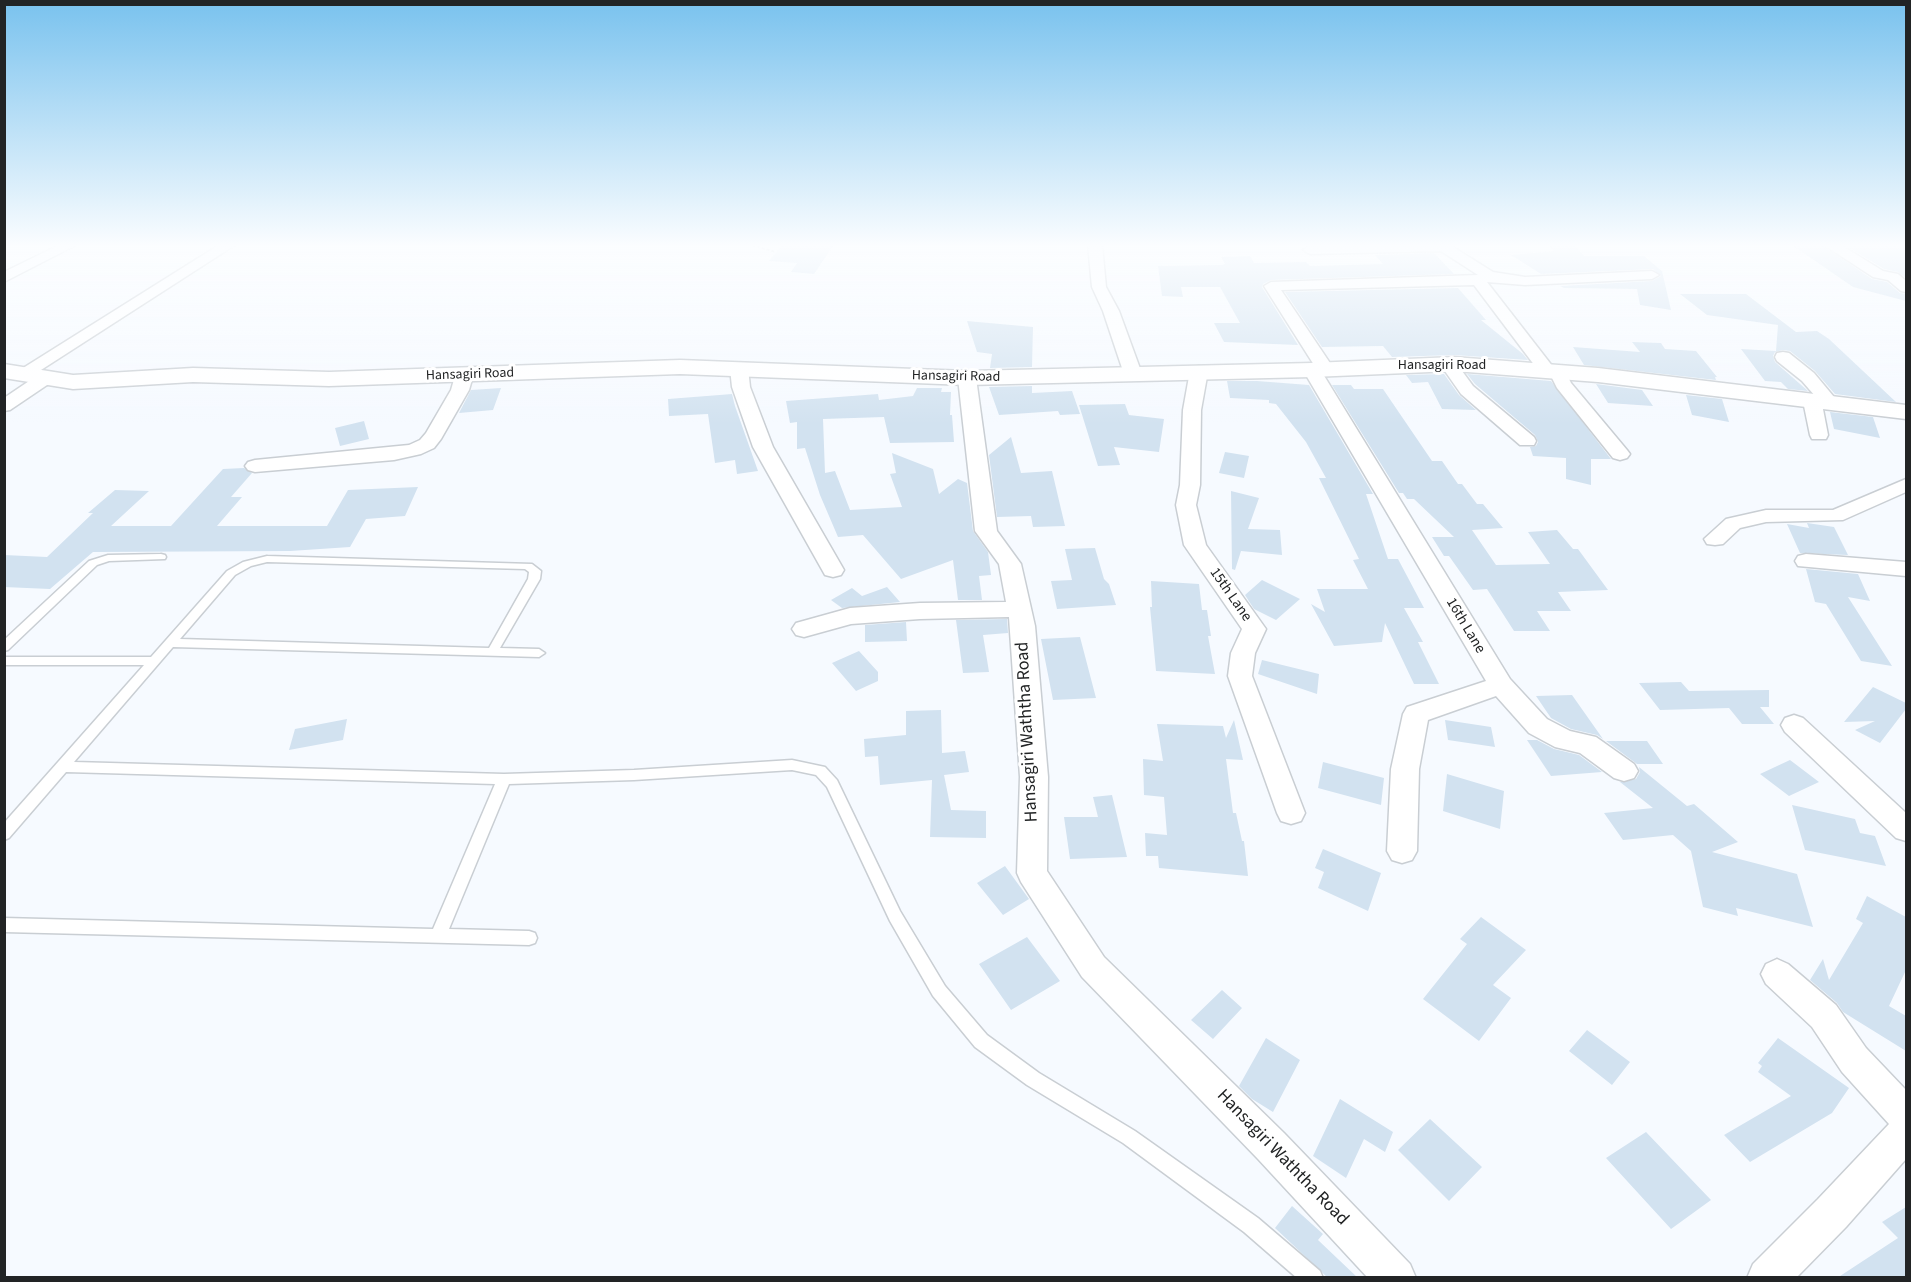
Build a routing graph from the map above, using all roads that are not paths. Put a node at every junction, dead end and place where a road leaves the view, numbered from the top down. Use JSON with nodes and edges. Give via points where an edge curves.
{"nodes":[{"id":1,"x":134,"y":305,"type":"edge"},
{"id":2,"x":1107,"y":305,"type":"edge"},
{"id":3,"x":1282,"y":305,"type":"edge"},
{"id":4,"x":1504,"y":305,"type":"edge"},
{"id":5,"x":1783,"y":357,"type":"dead end"},
{"id":6,"x":1448,"y":364,"type":"junction"},
{"id":7,"x":739,"y":368,"type":"junction"},
{"id":8,"x":1319,"y":369,"type":"junction"},
{"id":9,"x":1199,"y":371,"type":"junction"},
{"id":10,"x":1552,"y":371,"type":"junction"},
{"id":11,"x":1133,"y":374,"type":"junction"},
{"id":12,"x":23,"y":375,"type":"edge"},
{"id":13,"x":464,"y":376,"type":"junction"},
{"id":14,"x":967,"y":378,"type":"junction"},
{"id":15,"x":1821,"y":402,"type":"junction"},
{"id":16,"x":4,"y":406,"type":"edge"},
{"id":17,"x":1906,"y":412,"type":"edge"},
{"id":18,"x":1819,"y":435,"type":"dead end"},
{"id":19,"x":1527,"y":441,"type":"dead end"},
{"id":20,"x":1620,"y":454,"type":"dead end"},
{"id":21,"x":255,"y":466,"type":"dead end"},
{"id":22,"x":1906,"y":485,"type":"edge"},
{"id":23,"x":1714,"y":539,"type":"dead end"},
{"id":24,"x":161,"y":557,"type":"dead end"},
{"id":25,"x":1806,"y":561,"type":"dead end"},
{"id":26,"x":1906,"y":569,"type":"edge"},
{"id":27,"x":833,"y":570,"type":"dead end"},
{"id":28,"x":1019,"y":609,"type":"junction"},
{"id":29,"x":804,"y":629,"type":"dead end"},
{"id":30,"x":171,"y":643,"type":"junction"},
{"id":31,"x":4,"y":647,"type":"edge"},
{"id":32,"x":492,"y":652,"type":"junction"},
{"id":33,"x":539,"y":653,"type":"dead end"},
{"id":34,"x":4,"y":661,"type":"edge"},
{"id":35,"x":154,"y":661,"type":"junction"},
{"id":36,"x":1501,"y":685,"type":"junction"},
{"id":37,"x":1794,"y":725,"type":"dead end"},
{"id":38,"x":62,"y":767,"type":"junction"},
{"id":39,"x":1624,"y":771,"type":"dead end"},
{"id":40,"x":504,"y":779,"type":"junction"},
{"id":41,"x":1291,"y":813,"type":"dead end"},
{"id":42,"x":1906,"y":830,"type":"edge"},
{"id":43,"x":4,"y":834,"type":"edge"},
{"id":44,"x":1402,"y":851,"type":"dead end"},
{"id":45,"x":4,"y":925,"type":"edge"},
{"id":46,"x":439,"y":934,"type":"junction"},
{"id":47,"x":529,"y":938,"type":"dead end"},
{"id":48,"x":1777,"y":974,"type":"dead end"},
{"id":49,"x":1906,"y":1116,"type":"edge"},
{"id":50,"x":1906,"y":1132,"type":"edge"},
{"id":51,"x":1313,"y":1278,"type":"edge"},
{"id":52,"x":1396,"y":1278,"type":"edge"},
{"id":53,"x":1767,"y":1278,"type":"edge"}],
"edges":[{"from":1,"to":12,"type":"street"},
{"from":2,"to":11,"type":"street"},
{"from":3,"to":8,"type":"street","name":"16th Lane"},
{"from":4,"to":10,"type":"street"},
{"from":5,"to":15,"type":"street","via":[[1808,377]]},
{"from":6,"to":8,"type":"street","name":"Hansagiri Road"},
{"from":6,"to":10,"type":"street","name":"Hansagiri Road"},
{"from":6,"to":19,"type":"street","via":[[1467,390]]},
{"from":7,"to":13,"type":"street","name":"Hansagiri Road","via":[[597,369]]},
{"from":7,"to":14,"type":"street","name":"Hansagiri Road"},
{"from":7,"to":27,"type":"street","via":[[741,387],[763,447]]},
{"from":8,"to":9,"type":"street","name":"Hansagiri Road"},
{"from":8,"to":36,"type":"street","name":"16th Lane"},
{"from":9,"to":11,"type":"street","name":"Hansagiri Road"},
{"from":9,"to":41,"type":"street","name":"15th Lane","via":[[1192,410],[1186,505],[1195,545],[1254,629],[1243,653],[1240,676]]},
{"from":10,"to":15,"type":"street","name":"Hansagiri Road"},
{"from":10,"to":20,"type":"street"},
{"from":11,"to":14,"type":"street","name":"Hansagiri Road"},
{"from":12,"to":13,"type":"street","name":"Hansagiri Road","via":[[92,382],[193,375],[329,379]]},
{"from":12,"to":16,"type":"street"},
{"from":13,"to":21,"type":"street","via":[[434,435],[414,450]]},
{"from":14,"to":28,"type":"street","name":"Hansagiri Waththa Road","via":[[987,531],[1010,564]]},
{"from":15,"to":17,"type":"street","name":"Hansagiri Road"},
{"from":15,"to":18,"type":"street"},
{"from":22,"to":23,"type":"street","via":[[1836,516],[1766,516],[1733,524]]},
{"from":24,"to":31,"type":"lane","via":[[108,558],[93,563]]},
{"from":25,"to":26,"type":"street"},
{"from":28,"to":29,"type":"street","via":[[850,616]]},
{"from":28,"to":52,"type":"street","name":"Hansagiri Waththa Road","via":[[1034,777],[1032,873],[1093,966]]},
{"from":30,"to":32,"type":"lane"},
{"from":30,"to":32,"type":"lane","via":[[231,573],[267,559],[528,566],[535,571],[534,579]]},
{"from":30,"to":35,"type":"lane"},
{"from":32,"to":33,"type":"lane"},
{"from":34,"to":35,"type":"lane"},
{"from":35,"to":38,"type":"lane"},
{"from":36,"to":39,"type":"street","name":"16th Lane","via":[[1538,726],[1564,740],[1587,744]]},
{"from":36,"to":44,"type":"street","via":[[1416,714],[1405,769]]},
{"from":37,"to":42,"type":"street"},
{"from":38,"to":40,"type":"lane"},
{"from":38,"to":43,"type":"lane"},
{"from":40,"to":46,"type":"lane"},
{"from":40,"to":51,"type":"lane","via":[[634,776],[792,765],[820,771],[832,784],[895,916],[939,992],[981,1041],[1033,1079],[1129,1137],[1251,1225]]},
{"from":45,"to":46,"type":"lane"},
{"from":46,"to":47,"type":"lane"},
{"from":48,"to":49,"type":"street","via":[[1824,1016],[1854,1060]]},
{"from":50,"to":53,"type":"street"}]}
